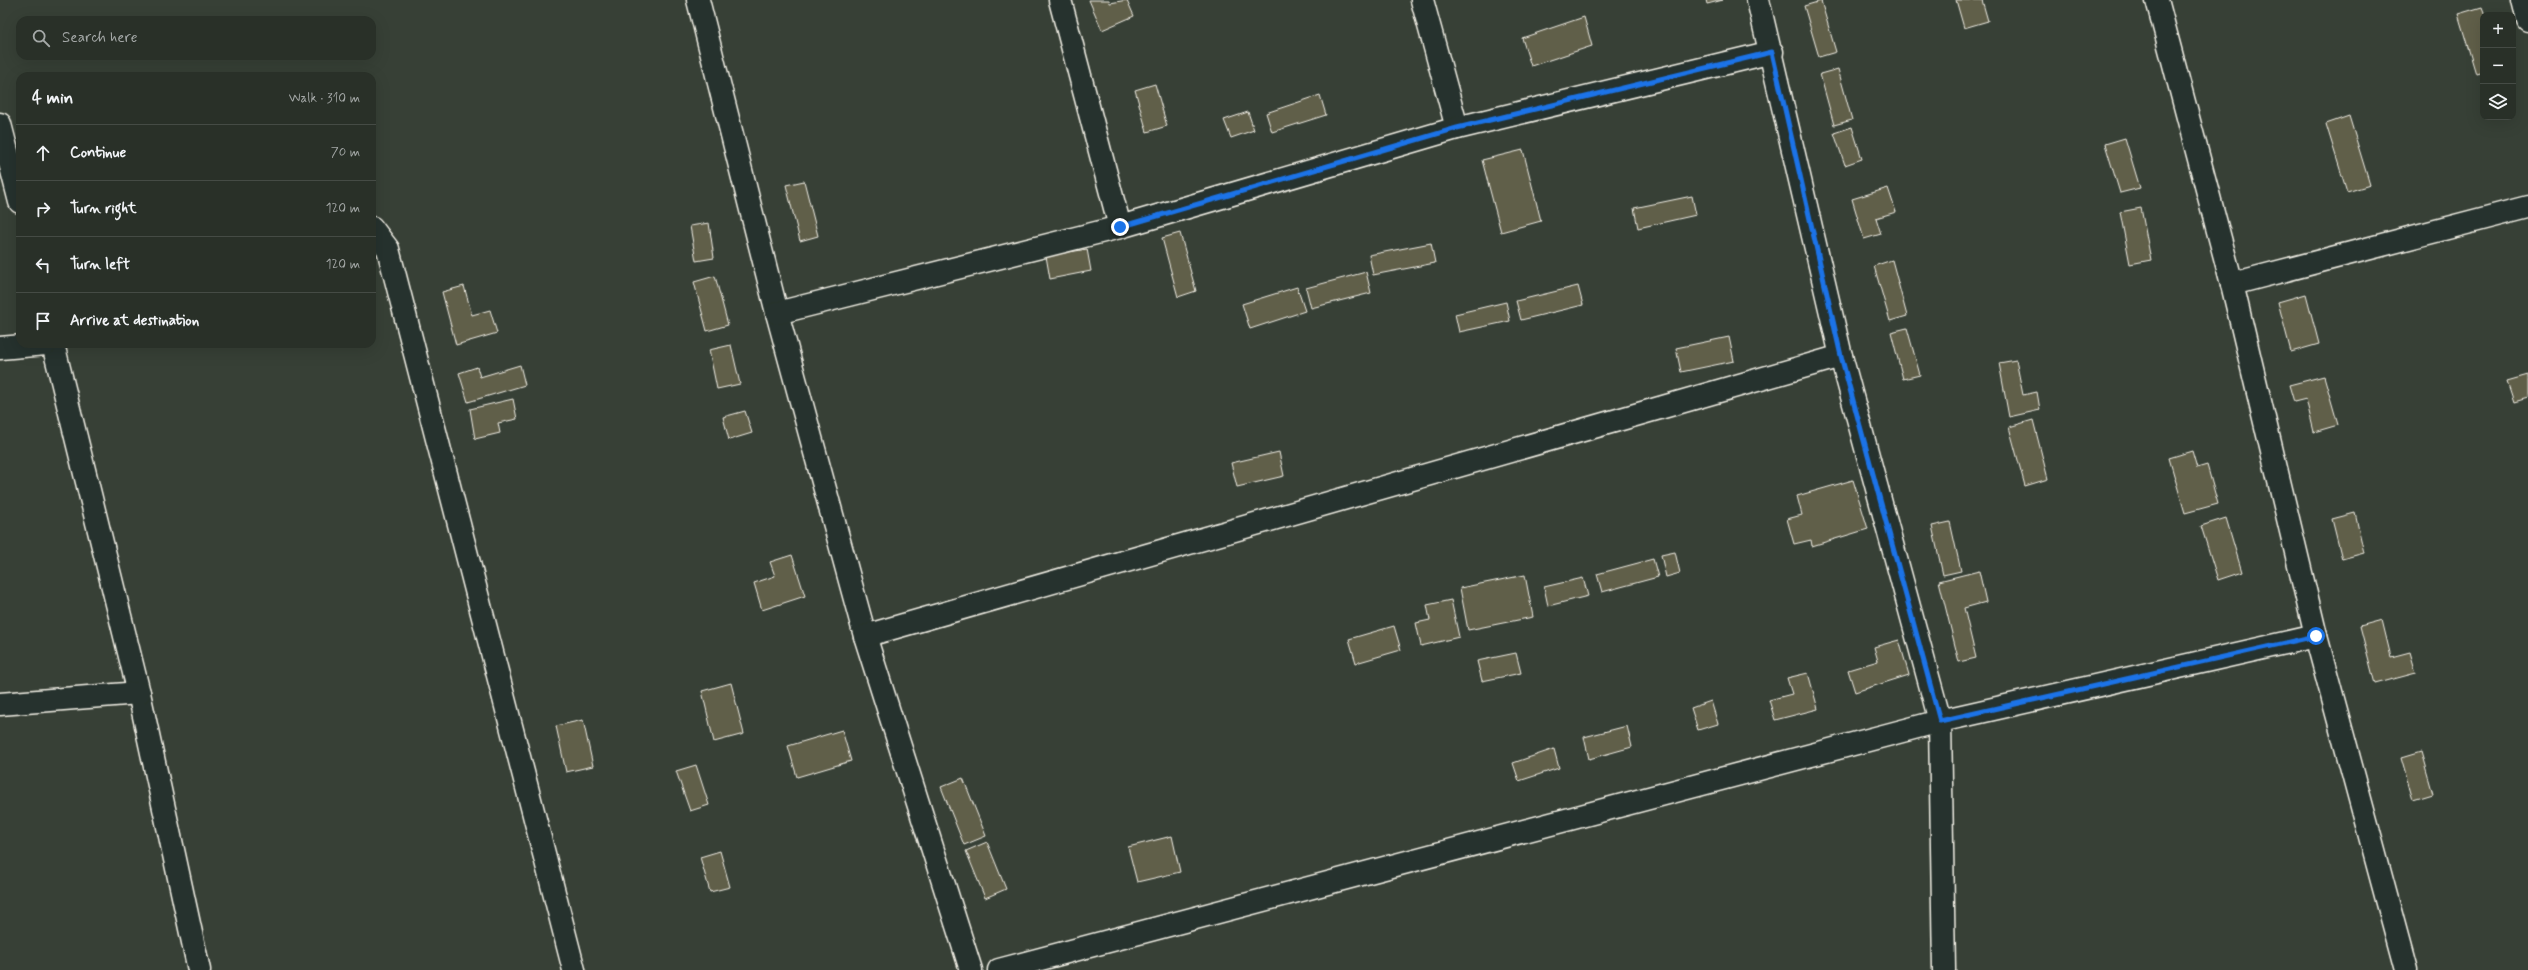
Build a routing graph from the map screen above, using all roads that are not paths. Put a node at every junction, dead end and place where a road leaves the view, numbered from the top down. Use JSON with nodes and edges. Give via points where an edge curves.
{"nodes":[{"id":1,"x":698,"y":0,"type":"edge"},
{"id":2,"x":1060,"y":0,"type":"edge"},
{"id":3,"x":1422,"y":0,"type":"edge"},
{"id":4,"x":1758,"y":0,"type":"edge"},
{"id":5,"x":2157,"y":0,"type":"edge"},
{"id":6,"x":2523,"y":0,"type":"edge"},
{"id":7,"x":2528,"y":20,"type":"edge"},
{"id":8,"x":1772,"y":52,"type":"junction"},
{"id":9,"x":0,"y":124,"type":"edge"},
{"id":10,"x":1457,"y":128,"type":"junction"},
{"id":11,"x":16,"y":186,"type":"edge"},
{"id":12,"x":2528,"y":207,"type":"edge"},
{"id":13,"x":1120,"y":227,"type":"junction"},
{"id":14,"x":376,"y":233,"type":"edge"},
{"id":15,"x":2232,"y":284,"type":"junction"},
{"id":16,"x":777,"y":313,"type":"junction"},
{"id":17,"x":16,"y":347,"type":"edge"},
{"id":18,"x":0,"y":348,"type":"edge"},
{"id":19,"x":54,"y":348,"type":"edge"},
{"id":20,"x":1841,"y":356,"type":"junction"},
{"id":21,"x":865,"y":636,"type":"junction"},
{"id":22,"x":2316,"y":636,"type":"junction"},
{"id":23,"x":139,"y":693,"type":"junction"},
{"id":24,"x":0,"y":704,"type":"edge"},
{"id":25,"x":1940,"y":721,"type":"junction"},
{"id":26,"x":200,"y":970,"type":"edge"},
{"id":27,"x":574,"y":970,"type":"edge"},
{"id":28,"x":971,"y":970,"type":"edge"},
{"id":29,"x":999,"y":970,"type":"edge"},
{"id":30,"x":1944,"y":970,"type":"edge"},
{"id":31,"x":2406,"y":970,"type":"edge"}],
"edges":[{"from":1,"to":16,"type":"street"},
{"from":2,"to":13,"type":"street"},
{"from":3,"to":10,"type":"street"},
{"from":4,"to":8,"type":"street"},
{"from":5,"to":15,"type":"street"},
{"from":6,"to":7,"type":"street"},
{"from":8,"to":10,"type":"street"},
{"from":8,"to":20,"type":"street"},
{"from":9,"to":11,"type":"street"},
{"from":10,"to":13,"type":"street"},
{"from":12,"to":15,"type":"street"},
{"from":13,"to":16,"type":"street"},
{"from":14,"to":27,"type":"street","via":[[388,249]]},
{"from":15,"to":22,"type":"street"},
{"from":16,"to":21,"type":"street"},
{"from":17,"to":18,"type":"street"},
{"from":19,"to":23,"type":"street"},
{"from":20,"to":21,"type":"street"},
{"from":20,"to":25,"type":"street"},
{"from":21,"to":28,"type":"street"},
{"from":22,"to":25,"type":"street"},
{"from":22,"to":31,"type":"street"},
{"from":23,"to":24,"type":"street"},
{"from":23,"to":26,"type":"street"},
{"from":25,"to":29,"type":"street"},
{"from":25,"to":30,"type":"street"}]}
